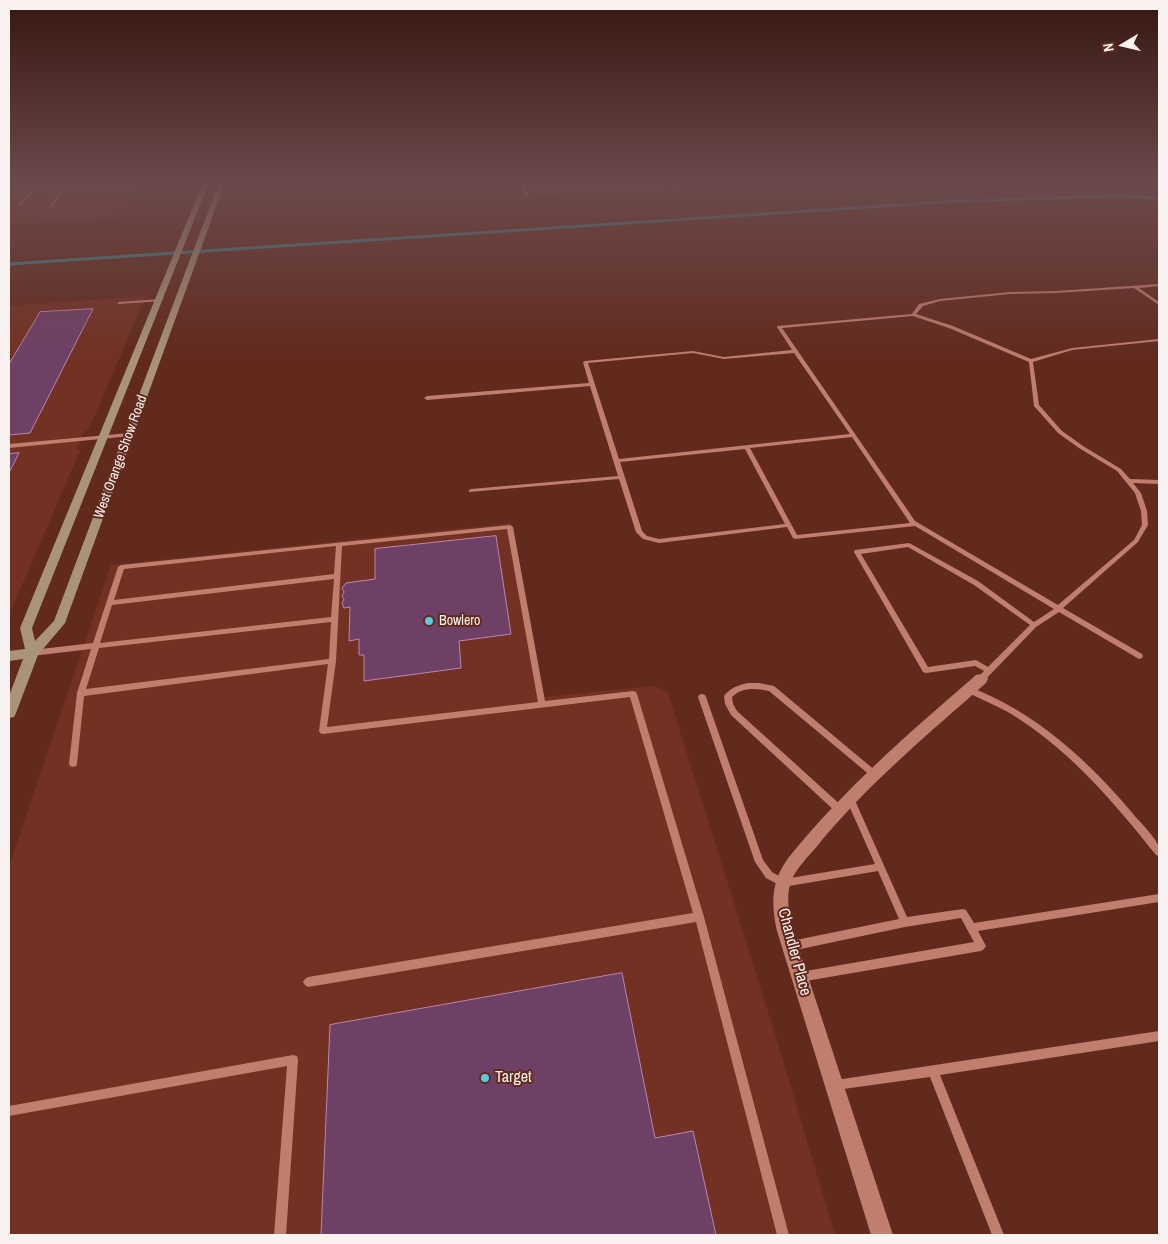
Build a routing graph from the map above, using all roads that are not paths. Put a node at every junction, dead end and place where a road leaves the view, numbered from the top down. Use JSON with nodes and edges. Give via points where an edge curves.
{"nodes":[{"id":1,"x":181,"y":243,"type":"edge"},
{"id":2,"x":199,"y":243,"type":"edge"},
{"id":3,"x":1159,"y":284,"type":"edge"},
{"id":4,"x":1134,"y":286,"type":"junction"},
{"id":5,"x":160,"y":298,"type":"junction"},
{"id":6,"x":119,"y":303,"type":"dead end"},
{"id":7,"x":1159,"y":304,"type":"edge"},
{"id":8,"x":913,"y":315,"type":"junction"},
{"id":9,"x":1158,"y":342,"type":"edge"},
{"id":10,"x":796,"y":351,"type":"junction"},
{"id":11,"x":1031,"y":361,"type":"junction"},
{"id":12,"x":592,"y":384,"type":"junction"},
{"id":13,"x":426,"y":398,"type":"dead end"},
{"id":14,"x":129,"y":435,"type":"junction"},
{"id":15,"x":854,"y":436,"type":"junction"},
{"id":16,"x":104,"y":438,"type":"junction"},
{"id":17,"x":9,"y":446,"type":"edge"},
{"id":18,"x":747,"y":447,"type":"junction"},
{"id":19,"x":616,"y":461,"type":"junction"},
{"id":20,"x":621,"y":477,"type":"junction"},
{"id":21,"x":1128,"y":481,"type":"junction"},
{"id":22,"x":1159,"y":482,"type":"edge"},
{"id":23,"x":471,"y":491,"type":"dead end"},
{"id":24,"x":916,"y":524,"type":"junction"},
{"id":25,"x":789,"y":525,"type":"junction"},
{"id":26,"x":339,"y":544,"type":"junction"},
{"id":27,"x":336,"y":576,"type":"junction"},
{"id":28,"x":111,"y":603,"type":"junction"},
{"id":29,"x":1058,"y":609,"type":"junction"},
{"id":30,"x":335,"y":619,"type":"junction"},
{"id":31,"x":1034,"y":625,"type":"junction"},
{"id":32,"x":96,"y":646,"type":"junction"},
{"id":33,"x":32,"y":653,"type":"junction"},
{"id":34,"x":9,"y":656,"type":"edge"},
{"id":35,"x":1140,"y":656,"type":"dead end"},
{"id":36,"x":332,"y":661,"type":"junction"},
{"id":37,"x":980,"y":680,"type":"junction"},
{"id":38,"x":81,"y":693,"type":"junction"},
{"id":39,"x":702,"y":697,"type":"dead end"},
{"id":40,"x":542,"y":705,"type":"junction"},
{"id":41,"x":9,"y":713,"type":"edge"},
{"id":42,"x":73,"y":764,"type":"dead end"},
{"id":43,"x":874,"y":774,"type":"junction"},
{"id":44,"x":845,"y":804,"type":"junction"},
{"id":45,"x":1159,"y":852,"type":"edge"},
{"id":46,"x":880,"y":867,"type":"junction"},
{"id":47,"x":783,"y":883,"type":"junction"},
{"id":48,"x":1159,"y":898,"type":"edge"},
{"id":49,"x":699,"y":917,"type":"junction"},
{"id":50,"x":906,"y":922,"type":"junction"},
{"id":51,"x":971,"y":928,"type":"junction"},
{"id":52,"x":790,"y":946,"type":"junction"},
{"id":53,"x":799,"y":977,"type":"junction"},
{"id":54,"x":308,"y":982,"type":"dead end"},
{"id":55,"x":1159,"y":1036,"type":"edge"},
{"id":56,"x":933,"y":1071,"type":"junction"},
{"id":57,"x":834,"y":1086,"type":"junction"},
{"id":58,"x":9,"y":1111,"type":"edge"},
{"id":59,"x":280,"y":1235,"type":"edge"},
{"id":60,"x":783,"y":1235,"type":"edge"},
{"id":61,"x":882,"y":1235,"type":"edge"},
{"id":62,"x":998,"y":1235,"type":"edge"}],
"edges":[{"from":1,"to":5,"type":"main road","name":"West Orange Show Road"},
{"from":2,"to":14,"type":"main road","name":"West Orange Show Road"},
{"from":3,"to":4,"type":"lane"},
{"from":4,"to":7,"type":"lane"},
{"from":4,"to":8,"type":"lane","via":[[940,300],[921,305]]},
{"from":5,"to":6,"type":"lane"},
{"from":5,"to":16,"type":"main road","name":"West Orange Show Road"},
{"from":8,"to":10,"type":"lane","via":[[779,327]]},
{"from":8,"to":11,"type":"lane","via":[[969,333]]},
{"from":9,"to":11,"type":"lane","via":[[1072,349]]},
{"from":10,"to":12,"type":"lane","via":[[724,358],[694,352],[585,362]]},
{"from":10,"to":15,"type":"lane"},
{"from":11,"to":21,"type":"lane","via":[[1036,405],[1060,432],[1119,470]]},
{"from":12,"to":13,"type":"lane"},
{"from":12,"to":19,"type":"lane"},
{"from":14,"to":16,"type":"lane"},
{"from":14,"to":33,"type":"main road","name":"West Orange Show Road","via":[[59,622]]},
{"from":15,"to":18,"type":"lane"},
{"from":15,"to":24,"type":"lane"},
{"from":16,"to":17,"type":"lane"},
{"from":16,"to":33,"type":"main road","name":"West Orange Show Road","via":[[26,628]]},
{"from":18,"to":19,"type":"lane"},
{"from":18,"to":25,"type":"lane"},
{"from":19,"to":20,"type":"lane"},
{"from":20,"to":23,"type":"lane"},
{"from":20,"to":25,"type":"lane","via":[[639,532],[645,538],[659,541]]},
{"from":21,"to":22,"type":"lane"},
{"from":21,"to":29,"type":"lane","via":[[1138,493],[1145,525],[1136,541]]},
{"from":24,"to":25,"type":"lane","via":[[795,537]]},
{"from":24,"to":29,"type":"lane"},
{"from":26,"to":27,"type":"lane"},
{"from":26,"to":28,"type":"lane","via":[[121,568]]},
{"from":26,"to":40,"type":"lane","via":[[510,527]]},
{"from":27,"to":28,"type":"lane"},
{"from":27,"to":30,"type":"lane"},
{"from":28,"to":32,"type":"lane"},
{"from":29,"to":31,"type":"lane"},
{"from":29,"to":35,"type":"lane"},
{"from":30,"to":32,"type":"lane"},
{"from":30,"to":36,"type":"lane"},
{"from":31,"to":37,"type":"lane"},
{"from":31,"to":37,"type":"lane","via":[[976,583],[909,545],[858,552],[926,670],[976,663]]},
{"from":32,"to":33,"type":"lane"},
{"from":32,"to":38,"type":"lane"},
{"from":33,"to":34,"type":"main road"},
{"from":33,"to":41,"type":"main road","name":"West Orange Show Road"},
{"from":36,"to":38,"type":"lane"},
{"from":36,"to":40,"type":"lane","via":[[323,731]]},
{"from":37,"to":43,"type":"street","name":"Chandler Place"},
{"from":37,"to":45,"type":"lane","via":[[1079,761]]},
{"from":38,"to":42,"type":"lane"},
{"from":39,"to":47,"type":"lane","via":[[759,862],[769,875]]},
{"from":40,"to":49,"type":"lane","via":[[633,694]]},
{"from":43,"to":44,"type":"street","name":"Chandler Place"},
{"from":43,"to":44,"type":"lane","via":[[770,688],[742,686],[732,691],[728,696],[734,712]]},
{"from":44,"to":46,"type":"lane"},
{"from":44,"to":47,"type":"street","name":"Chandler Place","via":[[799,857]]},
{"from":46,"to":47,"type":"lane"},
{"from":46,"to":50,"type":"lane"},
{"from":47,"to":52,"type":"street","name":"Chandler Place","via":[[780,903]]},
{"from":48,"to":51,"type":"lane"},
{"from":49,"to":54,"type":"lane"},
{"from":49,"to":60,"type":"lane"},
{"from":50,"to":51,"type":"lane","via":[[963,913]]},
{"from":50,"to":52,"type":"lane"},
{"from":51,"to":53,"type":"lane","via":[[980,946]]},
{"from":52,"to":53,"type":"street","name":"Chandler Place"},
{"from":53,"to":57,"type":"street","name":"Chandler Place"},
{"from":55,"to":56,"type":"lane"},
{"from":56,"to":57,"type":"lane"},
{"from":56,"to":62,"type":"lane"},
{"from":57,"to":61,"type":"street","name":"Chandler Place"},
{"from":58,"to":59,"type":"lane","via":[[293,1060]]}]}
